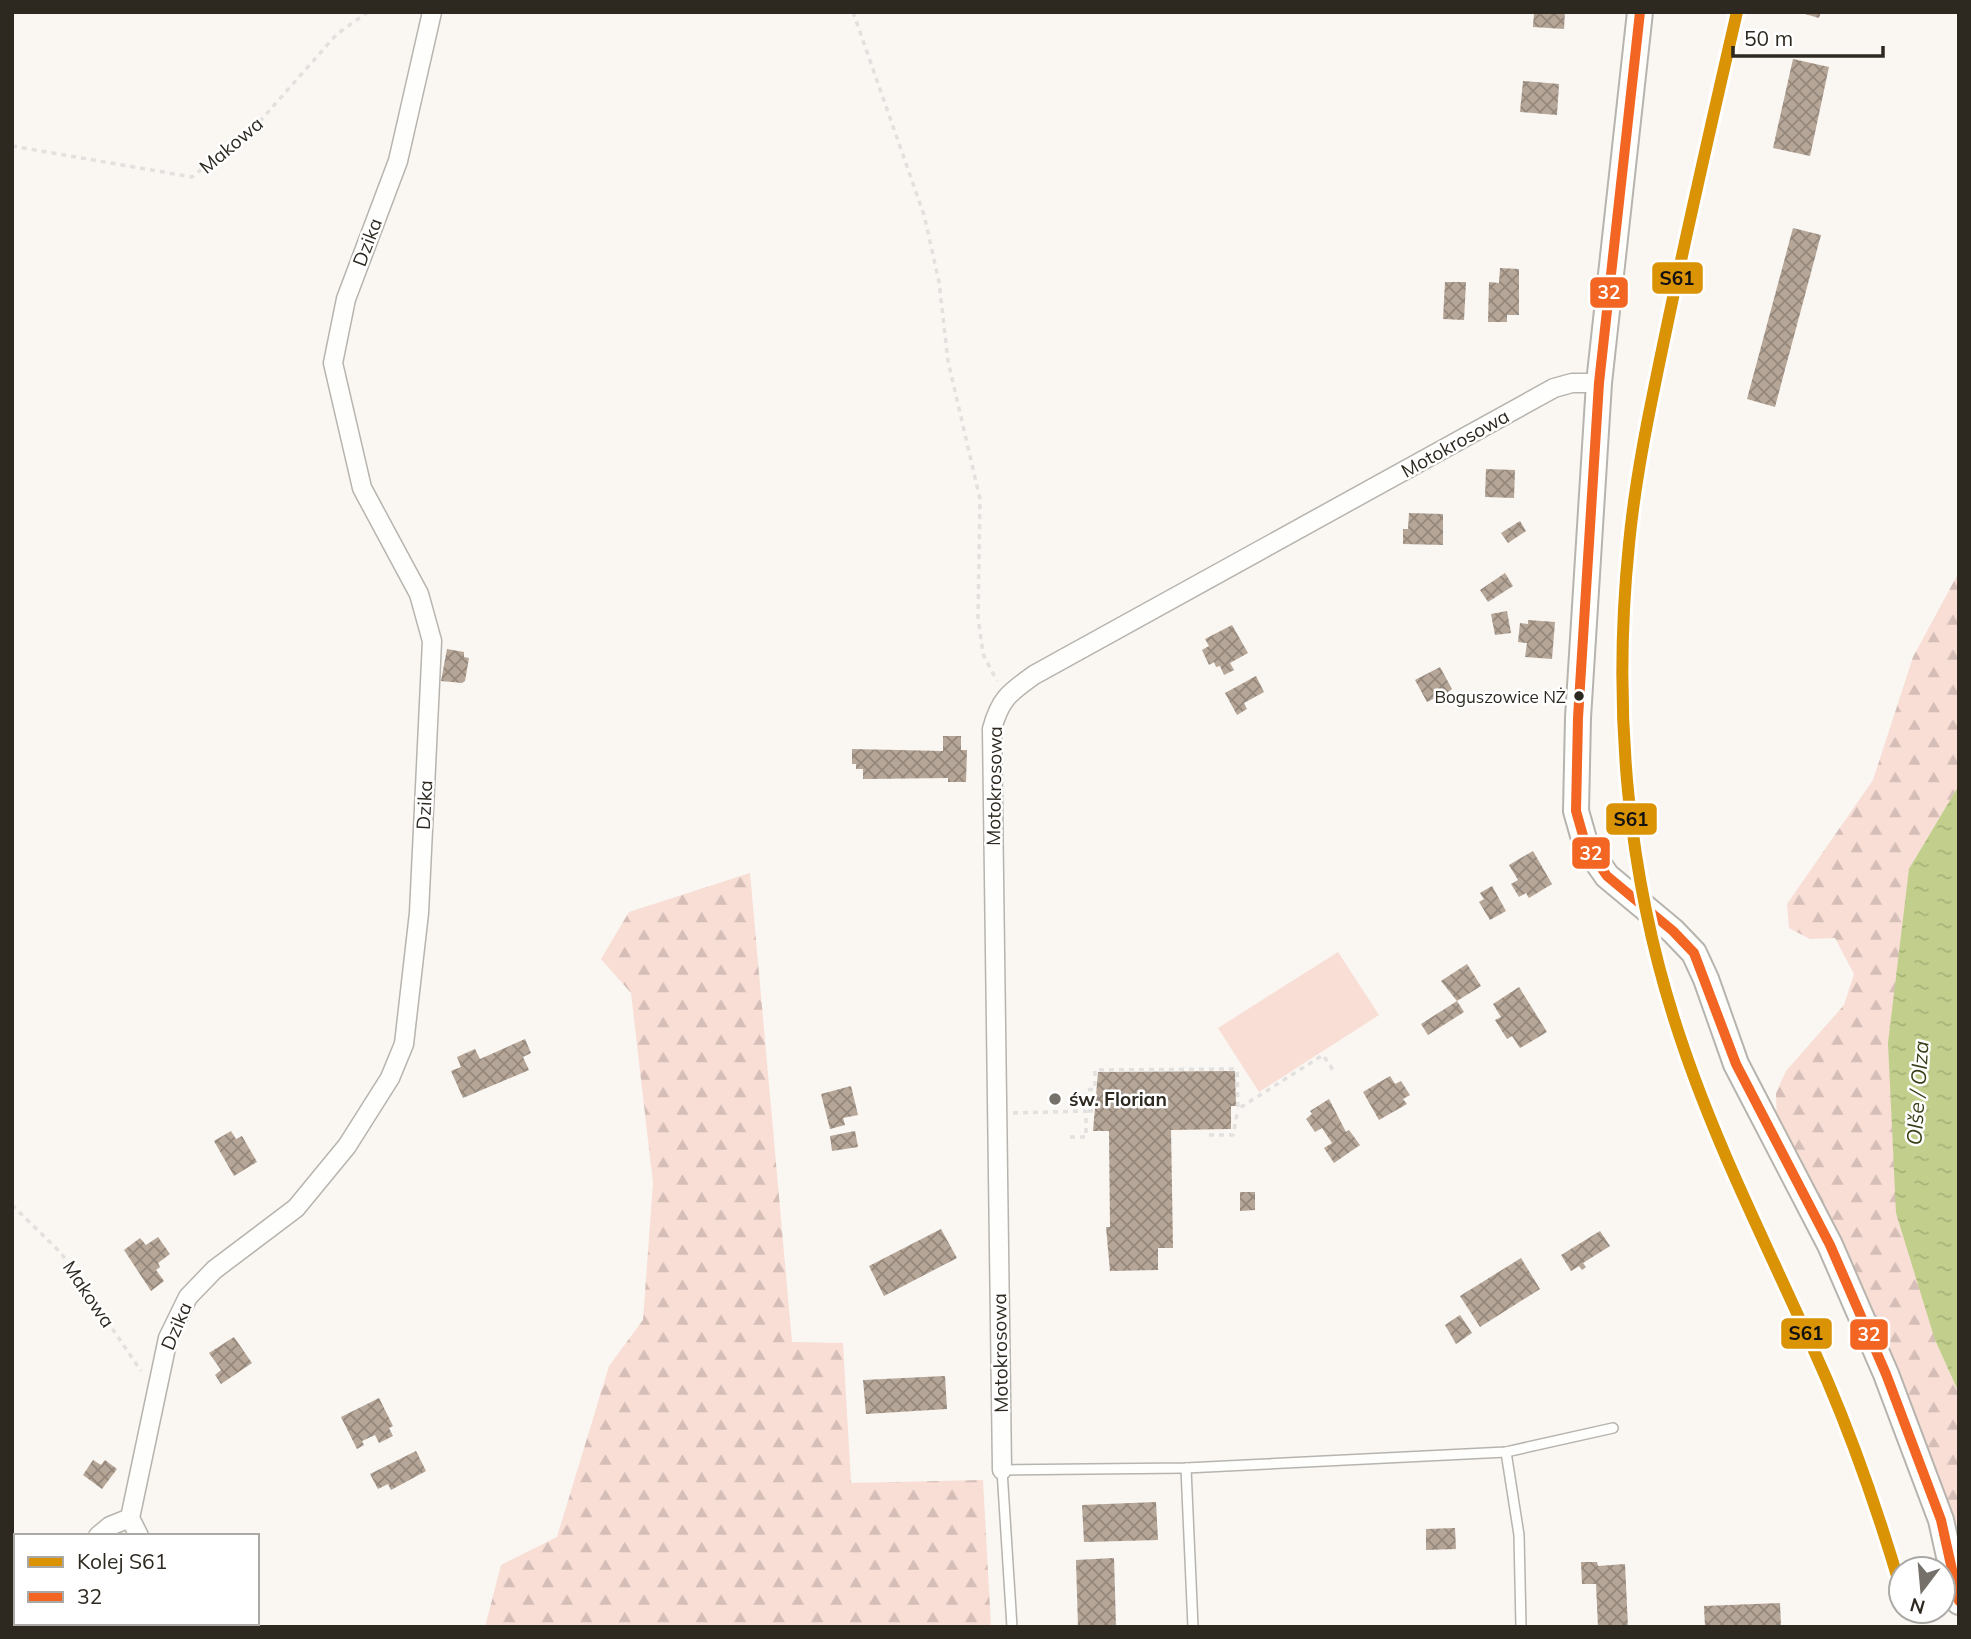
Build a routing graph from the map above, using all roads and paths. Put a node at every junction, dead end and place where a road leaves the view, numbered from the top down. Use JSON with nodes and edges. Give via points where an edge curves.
{"nodes":[{"id":1,"x":368,"y":12,"type":"edge"},
{"id":2,"x":432,"y":12,"type":"edge"},
{"id":3,"x":853,"y":12,"type":"edge"},
{"id":4,"x":1640,"y":12,"type":"edge"},
{"id":5,"x":12,"y":146,"type":"edge"},
{"id":6,"x":1599,"y":383,"type":"junction"},
{"id":7,"x":1009,"y":693,"type":"junction"},
{"id":8,"x":1333,"y":1070,"type":"dead end"},
{"id":9,"x":1237,"y":1109,"type":"junction"},
{"id":10,"x":1086,"y":1111,"type":"junction"},
{"id":11,"x":1093,"y":1111,"type":"dead end"},
{"id":12,"x":997,"y":1114,"type":"junction"},
{"id":13,"x":1209,"y":1135,"type":"dead end"},
{"id":14,"x":1068,"y":1137,"type":"dead end"},
{"id":15,"x":12,"y":1205,"type":"edge"},
{"id":16,"x":156,"y":1392,"type":"junction"},
{"id":17,"x":1613,"y":1428,"type":"dead end"},
{"id":18,"x":1506,"y":1452,"type":"junction"},
{"id":19,"x":1186,"y":1468,"type":"junction"},
{"id":20,"x":1002,"y":1470,"type":"junction"},
{"id":21,"x":130,"y":1518,"type":"junction"},
{"id":22,"x":100,"y":1534,"type":"edge"},
{"id":23,"x":137,"y":1534,"type":"edge"},
{"id":24,"x":1959,"y":1602,"type":"edge"},
{"id":25,"x":1012,"y":1627,"type":"edge"},
{"id":26,"x":1193,"y":1627,"type":"edge"},
{"id":27,"x":1521,"y":1627,"type":"edge"}],
"edges":[{"from":1,"to":5,"type":"path","name":"Makowa","via":[[337,34],[261,121],[192,177]]},
{"from":2,"to":16,"type":"street","name":"Dzika","via":[[398,161],[346,299],[333,363],[362,488],[419,594],[432,642],[419,913],[404,1044],[390,1078],[347,1146],[296,1208],[214,1270],[188,1297],[167,1338]]},
{"from":3,"to":7,"type":"path","via":[[924,215],[939,282],[948,361],[980,499],[978,617],[983,654],[992,674]]},
{"from":4,"to":6,"type":"street"},
{"from":6,"to":7,"type":"street","name":"Motokrosowa","via":[[1555,388],[1034,675]]},
{"from":6,"to":24,"type":"street","via":[[1576,778],[1576,811],[1586,846],[1607,876],[1694,953],[1736,1064],[1825,1234],[1886,1374],[1941,1520]]},
{"from":7,"to":12,"type":"street","name":"Motokrosowa","via":[[998,708],[992,729]]},
{"from":8,"to":9,"type":"path","via":[[1323,1055]]},
{"from":9,"to":10,"type":"path","via":[[1235,1069],[1095,1070],[1095,1089],[1086,1090]]},
{"from":9,"to":13,"type":"path","via":[[1233,1135]]},
{"from":10,"to":11,"type":"path"},
{"from":10,"to":12,"type":"path"},
{"from":10,"to":14,"type":"path","via":[[1086,1137]]},
{"from":12,"to":20,"type":"street","name":"Motokrosowa"},
{"from":15,"to":16,"type":"path","name":"Makowa","via":[[61,1252]]},
{"from":16,"to":21,"type":"street","name":"Dzika"},
{"from":17,"to":18,"type":"lane"},
{"from":18,"to":19,"type":"lane"},
{"from":18,"to":27,"type":"lane","via":[[1519,1535]]},
{"from":19,"to":20,"type":"lane"},
{"from":19,"to":26,"type":"lane"},
{"from":20,"to":25,"type":"lane"},
{"from":21,"to":22,"type":"street"},
{"from":21,"to":23,"type":"street"}]}
